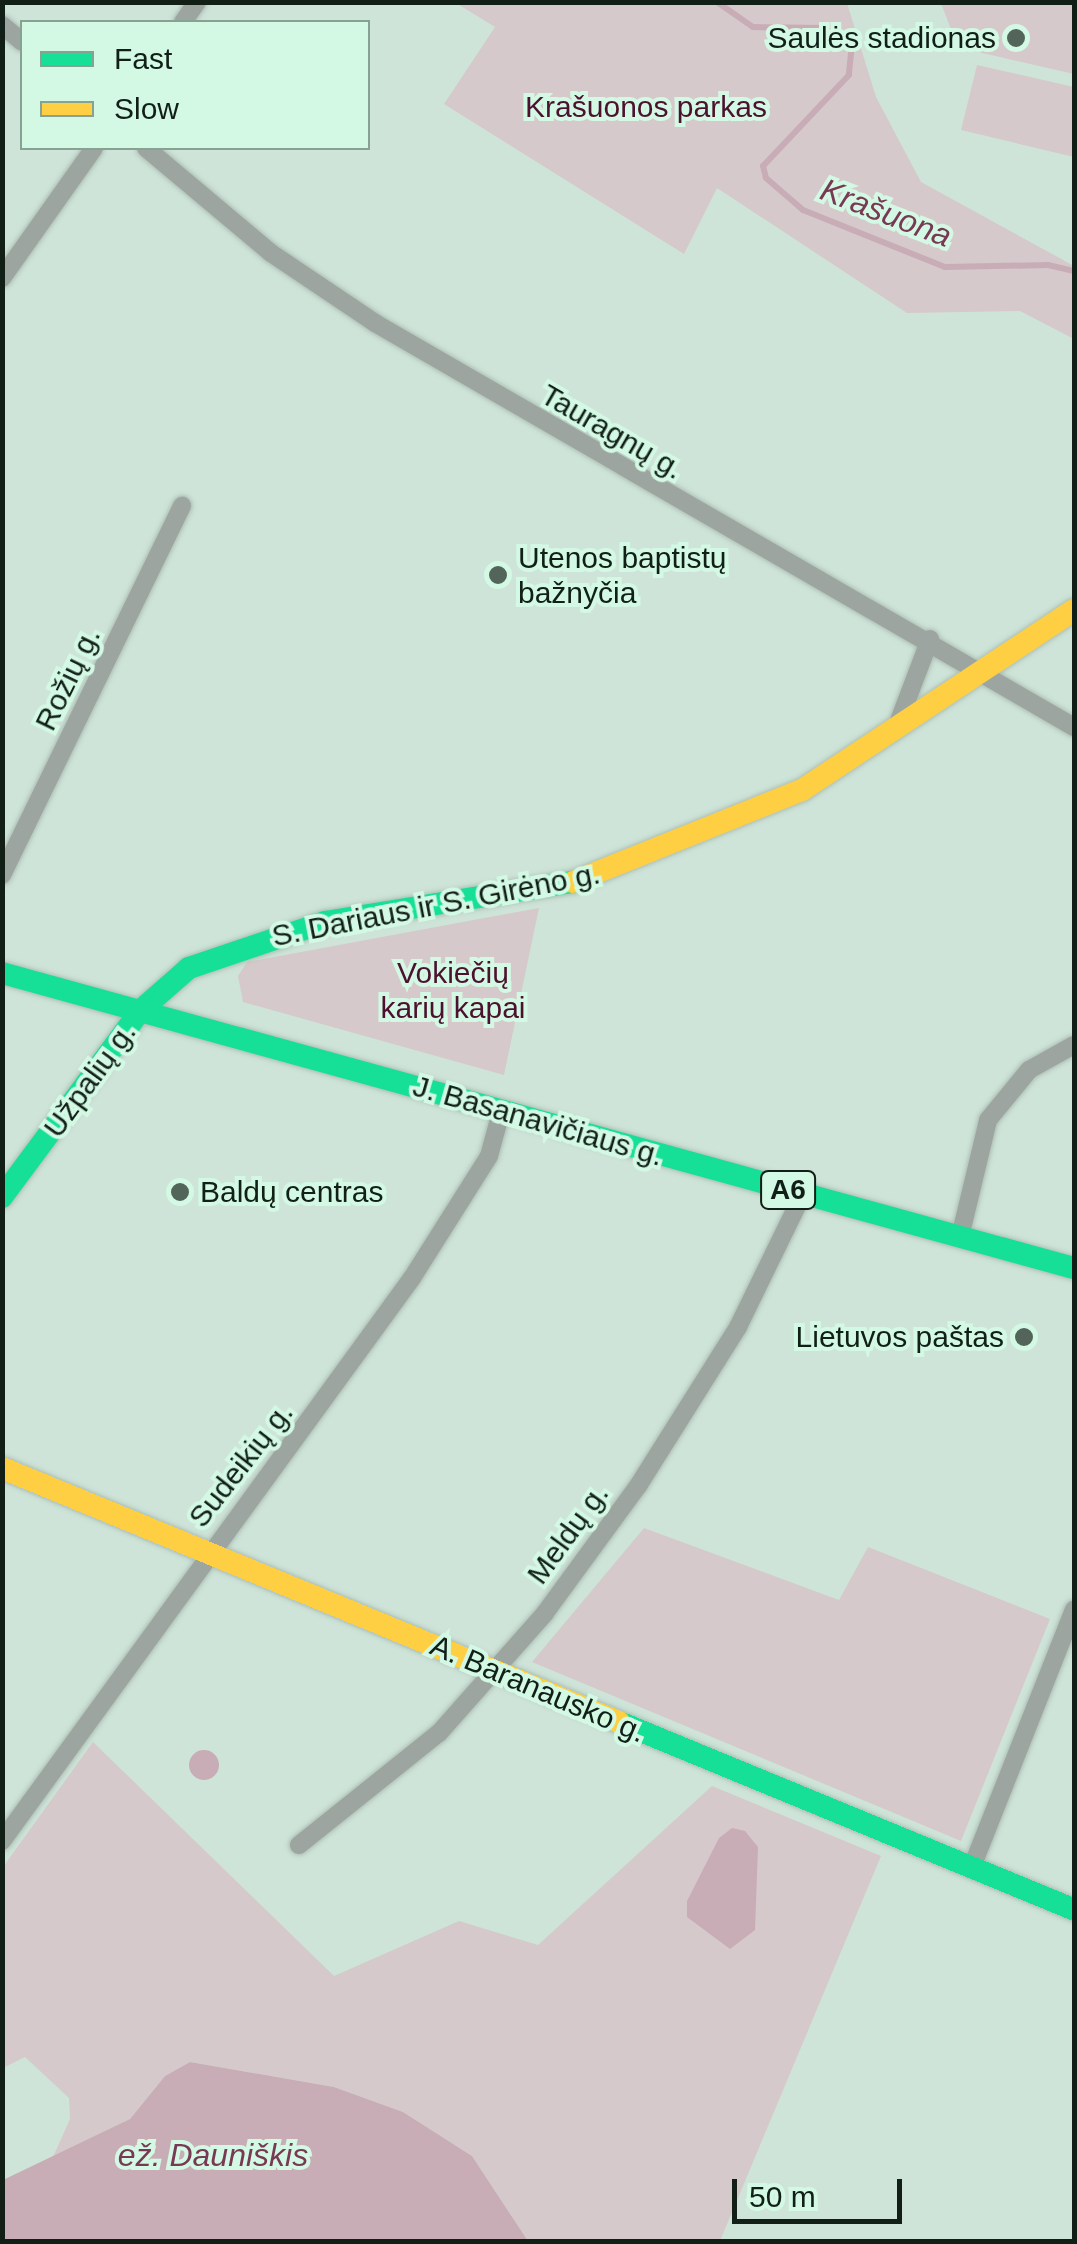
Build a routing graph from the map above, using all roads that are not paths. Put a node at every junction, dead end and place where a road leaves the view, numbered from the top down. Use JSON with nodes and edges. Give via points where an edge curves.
{"nodes":[{"id":1,"x":93,"y":150,"type":"edge"},
{"id":2,"x":148,"y":150,"type":"edge"},
{"id":3,"x":2,"y":278,"type":"edge"},
{"id":4,"x":182,"y":506,"type":"dead end"},
{"id":5,"x":1074,"y":610,"type":"edge"},
{"id":6,"x":930,"y":640,"type":"junction"},
{"id":7,"x":982,"y":671,"type":"junction"},
{"id":8,"x":897,"y":726,"type":"junction"},
{"id":9,"x":1074,"y":728,"type":"edge"},
{"id":10,"x":2,"y":876,"type":"edge"},
{"id":11,"x":2,"y":973,"type":"edge"},
{"id":12,"x":141,"y":1010,"type":"junction"},
{"id":13,"x":1074,"y":1045,"type":"edge"},
{"id":14,"x":501,"y":1112,"type":"junction"},
{"id":15,"x":803,"y":1194,"type":"junction"},
{"id":16,"x":2,"y":1198,"type":"edge"},
{"id":17,"x":960,"y":1236,"type":"junction"},
{"id":18,"x":1074,"y":1268,"type":"edge"},
{"id":19,"x":2,"y":1468,"type":"edge"},
{"id":20,"x":208,"y":1552,"type":"junction"},
{"id":21,"x":1074,"y":1608,"type":"edge"},
{"id":22,"x":498,"y":1672,"type":"junction"},
{"id":23,"x":2,"y":1841,"type":"edge"},
{"id":24,"x":299,"y":1846,"type":"dead end"},
{"id":25,"x":972,"y":1867,"type":"junction"},
{"id":26,"x":1074,"y":1910,"type":"edge"}],
"edges":[{"from":1,"to":3,"type":"street"},
{"from":2,"to":6,"type":"street","name":"Tauragnų g.","via":[[271,252],[375,323],[697,513]]},
{"from":4,"to":10,"type":"street","name":"Rožių g."},
{"from":5,"to":7,"type":"street","name":"S. Dariaus ir S. Girėno g."},
{"from":6,"to":7,"type":"street","name":"Tauragnų g."},
{"from":6,"to":8,"type":"street"},
{"from":7,"to":8,"type":"street","name":"S. Dariaus ir S. Girėno g."},
{"from":7,"to":9,"type":"street","name":"Tauragnų g."},
{"from":8,"to":12,"type":"street","name":"S. Dariaus ir S. Girėno g.","via":[[802,790],[610,871],[561,886],[325,922],[265,938],[190,968]]},
{"from":11,"to":12,"type":"street","name":"J. Basanavičiaus g.","number":"A6"},
{"from":12,"to":14,"type":"street","name":"J. Basanavičiaus g.","number":"A6"},
{"from":12,"to":16,"type":"street","name":"Užpalių g."},
{"from":13,"to":17,"type":"street","via":[[1029,1070],[988,1120]]},
{"from":14,"to":15,"type":"street","name":"J. Basanavičiaus g.","number":"A6"},
{"from":14,"to":20,"type":"street","name":"Sudeikių g.","via":[[489,1156],[412,1278]]},
{"from":15,"to":17,"type":"street","name":"J. Basanavičiaus g.","number":"A6"},
{"from":15,"to":22,"type":"street","name":"Meldų g.","via":[[738,1328],[648,1470]]},
{"from":17,"to":18,"type":"street","name":"J. Basanavičiaus g.","number":"A6"},
{"from":19,"to":20,"type":"street","name":"A. Baranausko g."},
{"from":20,"to":22,"type":"street","name":"A. Baranausko g."},
{"from":20,"to":23,"type":"street","name":"Sudeikių g."},
{"from":21,"to":25,"type":"street"},
{"from":22,"to":24,"type":"street","name":"Meldų g.","via":[[439,1734]]},
{"from":22,"to":25,"type":"street","name":"A. Baranausko g."},
{"from":25,"to":26,"type":"street","name":"A. Baranausko g."}]}
